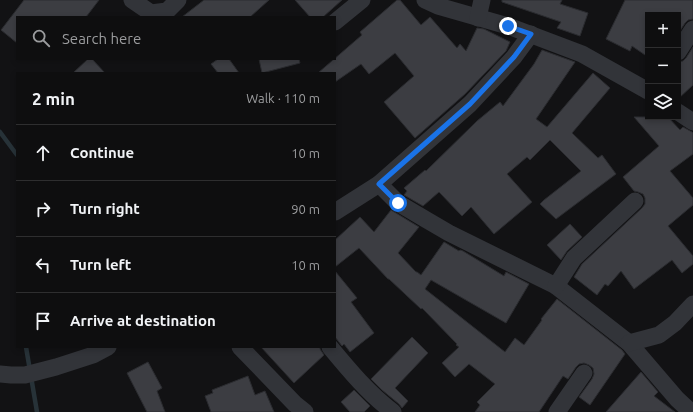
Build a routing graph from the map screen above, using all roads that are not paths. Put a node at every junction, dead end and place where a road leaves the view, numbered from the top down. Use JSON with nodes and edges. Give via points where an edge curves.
{"nodes":[{"id":1,"x":132,"y":0,"type":"edge"},
{"id":2,"x":178,"y":0,"type":"edge"},
{"id":3,"x":362,"y":0,"type":"edge"},
{"id":4,"x":425,"y":0,"type":"edge"},
{"id":5,"x":482,"y":0,"type":"edge"},
{"id":6,"x":478,"y":18,"type":"junction"},
{"id":7,"x":336,"y":21,"type":"edge"},
{"id":8,"x":693,"y":29,"type":"edge"},
{"id":9,"x":531,"y":34,"type":"junction"},
{"id":10,"x":681,"y":48,"type":"edge"},
{"id":11,"x":645,"y":88,"type":"edge"},
{"id":12,"x":681,"y":114,"type":"edge"},
{"id":13,"x":693,"y":122,"type":"edge"},
{"id":14,"x":379,"y":184,"type":"junction"},
{"id":15,"x":635,"y":201,"type":"dead end"},
{"id":16,"x":336,"y":211,"type":"edge"},
{"id":17,"x":556,"y":286,"type":"junction"},
{"id":18,"x":693,"y":304,"type":"edge"},
{"id":19,"x":630,"y":343,"type":"junction"},
{"id":20,"x":106,"y":348,"type":"edge"},
{"id":21,"x":241,"y":348,"type":"edge"},
{"id":22,"x":331,"y":348,"type":"edge"},
{"id":23,"x":584,"y":373,"type":"dead end"},
{"id":24,"x":12,"y":374,"type":"edge"},
{"id":25,"x":305,"y":412,"type":"edge"},
{"id":26,"x":393,"y":412,"type":"edge"},
{"id":27,"x":557,"y":412,"type":"edge"},
{"id":28,"x":691,"y":412,"type":"edge"}],
"edges":[{"from":1,"to":2,"type":"street","via":[[151,13],[167,11]]},
{"from":3,"to":7,"type":"street"},
{"from":4,"to":6,"type":"street"},
{"from":5,"to":6,"type":"street"},
{"from":6,"to":9,"type":"street"},
{"from":8,"to":10,"type":"street"},
{"from":9,"to":11,"type":"street","via":[[582,54]]},
{"from":9,"to":14,"type":"street","via":[[514,57],[470,104]]},
{"from":12,"to":13,"type":"street"},
{"from":14,"to":16,"type":"street"},
{"from":14,"to":17,"type":"street","via":[[398,203],[431,223]]},
{"from":15,"to":17,"type":"street","via":[[574,258]]},
{"from":17,"to":19,"type":"street"},
{"from":18,"to":19,"type":"street","via":[[659,336]]},
{"from":19,"to":28,"type":"street"},
{"from":20,"to":24,"type":"street","via":[[56,368]]},
{"from":21,"to":25,"type":"street"},
{"from":22,"to":26,"type":"street","via":[[382,404]]},
{"from":23,"to":27,"type":"street"}]}
